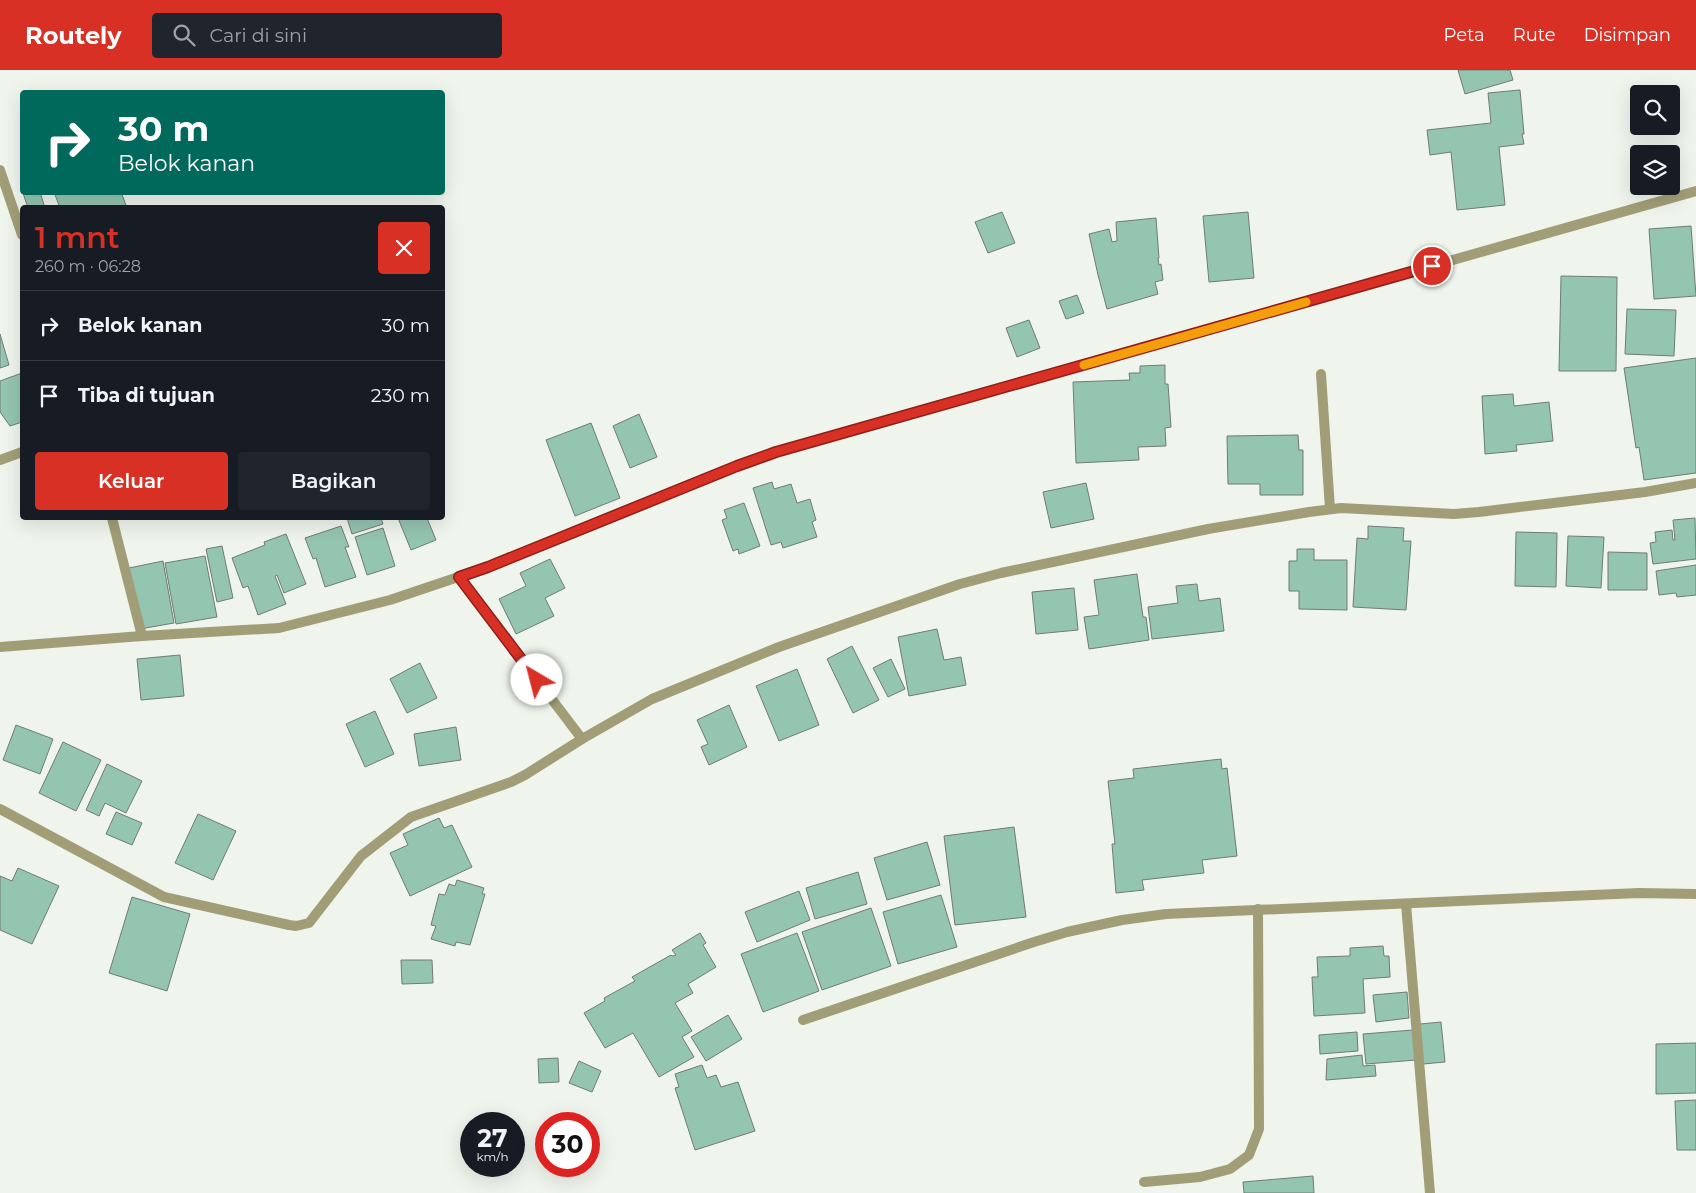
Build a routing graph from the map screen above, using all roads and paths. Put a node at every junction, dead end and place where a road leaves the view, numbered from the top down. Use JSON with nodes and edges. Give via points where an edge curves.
{"nodes":[{"id":1,"x":0,"y":170,"type":"edge"},
{"id":2,"x":1696,"y":191,"type":"edge"},
{"id":3,"x":20,"y":229,"type":"edge"},
{"id":4,"x":1320,"y":374,"type":"dead end"},
{"id":5,"x":20,"y":453,"type":"edge"},
{"id":6,"x":0,"y":460,"type":"edge"},
{"id":7,"x":1696,"y":484,"type":"edge"},
{"id":8,"x":1330,"y":509,"type":"junction"},
{"id":9,"x":113,"y":520,"type":"edge"},
{"id":10,"x":459,"y":577,"type":"junction"},
{"id":11,"x":142,"y":636,"type":"junction"},
{"id":12,"x":0,"y":646,"type":"edge"},
{"id":13,"x":582,"y":739,"type":"junction"},
{"id":14,"x":0,"y":809,"type":"edge"},
{"id":15,"x":1696,"y":894,"type":"edge"},
{"id":16,"x":1406,"y":904,"type":"junction"},
{"id":17,"x":1258,"y":909,"type":"junction"},
{"id":18,"x":804,"y":1020,"type":"dead end"},
{"id":19,"x":1144,"y":1182,"type":"dead end"},
{"id":20,"x":1430,"y":1193,"type":"edge"}],
"edges":[{"from":1,"to":3,"type":"street"},
{"from":2,"to":10,"type":"street","via":[[776,452]]},
{"from":4,"to":8,"type":"street"},
{"from":5,"to":6,"type":"street"},
{"from":7,"to":8,"type":"street","via":[[1454,514]]},
{"from":8,"to":13,"type":"street","via":[[1208,529],[960,584],[779,647],[652,700]]},
{"from":9,"to":11,"type":"street"},
{"from":10,"to":11,"type":"street","via":[[390,600],[279,628]]},
{"from":10,"to":13,"type":"street"},
{"from":11,"to":12,"type":"street"},
{"from":13,"to":14,"type":"street","via":[[511,782],[411,817],[361,856],[309,923],[296,926],[164,897]]},
{"from":15,"to":16,"type":"street","via":[[1639,893]]},
{"from":16,"to":17,"type":"street"},
{"from":16,"to":20,"type":"street"},
{"from":17,"to":18,"type":"street","via":[[1166,914],[1066,932]]},
{"from":17,"to":19,"type":"street","via":[[1259,1129],[1249,1156],[1230,1169],[1200,1177]]}]}
